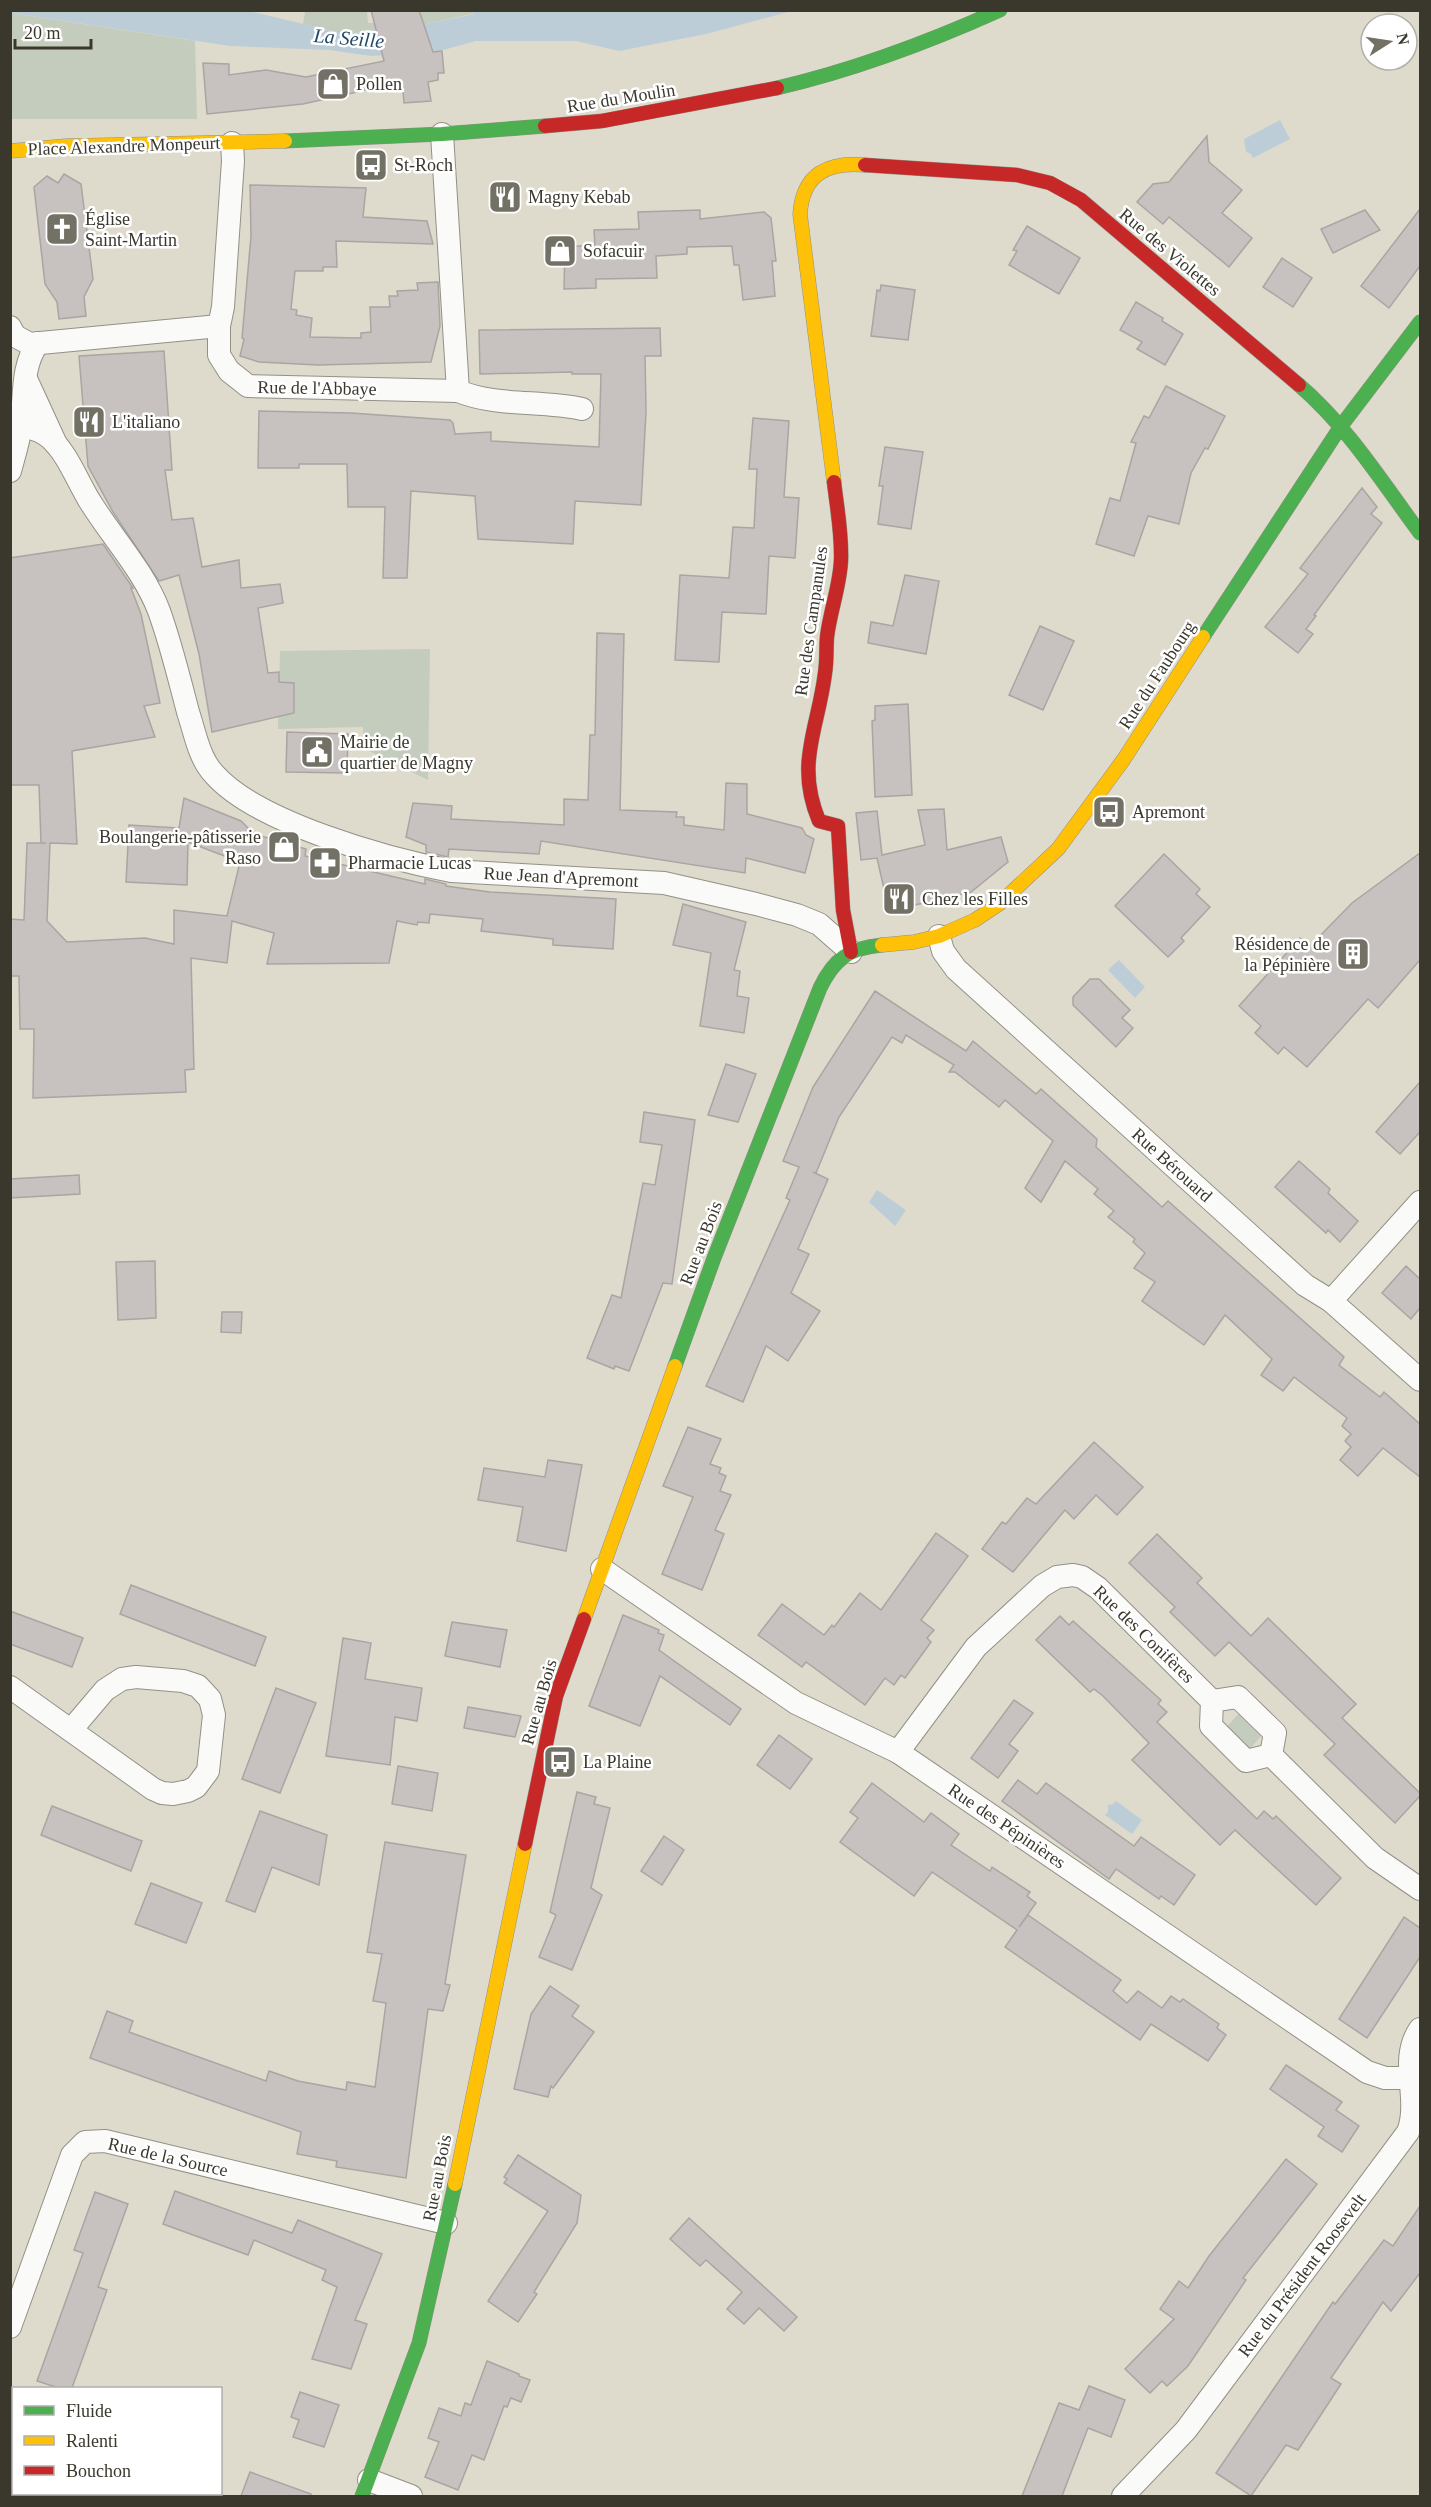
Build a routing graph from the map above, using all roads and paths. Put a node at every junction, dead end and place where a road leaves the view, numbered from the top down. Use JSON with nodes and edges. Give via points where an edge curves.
{"nodes":[{"id":1,"x":1000,"y":10,"type":"edge"},
{"id":2,"x":442,"y":134,"type":"junction"},
{"id":3,"x":232,"y":143,"type":"junction"},
{"id":4,"x":10,"y":151,"type":"edge"},
{"id":5,"x":814,"y":176,"type":"joint"},
{"id":6,"x":1420,"y":322,"type":"edge"},
{"id":7,"x":219,"y":326,"type":"junction"},
{"id":8,"x":13,"y":332,"type":"edge"},
{"id":9,"x":38,"y":343,"type":"junction"},
{"id":10,"x":25,"y":377,"type":"junction"},
{"id":11,"x":458,"y":392,"type":"junction"},
{"id":12,"x":582,"y":410,"type":"dead end"},
{"id":13,"x":21,"y":426,"type":"junction"},
{"id":14,"x":1341,"y":426,"type":"junction"},
{"id":15,"x":58,"y":447,"type":"junction"},
{"id":16,"x":10,"y":471,"type":"edge"},
{"id":17,"x":1420,"y":533,"type":"edge"},
{"id":18,"x":939,"y":936,"type":"junction"},
{"id":19,"x":851,"y":952,"type":"junction"},
{"id":20,"x":1420,"y":1202,"type":"edge"},
{"id":21,"x":1331,"y":1301,"type":"junction"},
{"id":22,"x":1420,"y":1380,"type":"edge"},
{"id":23,"x":602,"y":1569,"type":"junction"},
{"id":24,"x":10,"y":1687,"type":"edge"},
{"id":25,"x":1212,"y":1701,"type":"junction"},
{"id":26,"x":70,"y":1730,"type":"junction"},
{"id":27,"x":898,"y":1752,"type":"junction"},
{"id":28,"x":1271,"y":1755,"type":"junction"},
{"id":29,"x":1420,"y":1889,"type":"edge"},
{"id":30,"x":1420,"y":2029,"type":"edge"},
{"id":31,"x":1411,"y":2078,"type":"junction"},
{"id":32,"x":446,"y":2223,"type":"junction"},
{"id":33,"x":10,"y":2327,"type":"edge"},
{"id":34,"x":365,"y":2488,"type":"edge"},
{"id":35,"x":411,"y":2496,"type":"edge"},
{"id":36,"x":1123,"y":2496,"type":"edge"}],
"edges":[{"from":1,"to":2,"type":"main road","name":"Rue du Moulin","via":[[946,34],[862,63],[752,94],[602,121]]},
{"from":2,"to":3,"type":"main road","name":"Rue du Moulin"},
{"from":2,"to":11,"type":"street"},
{"from":3,"to":4,"type":"main road","name":"Place Alexandre Monpeurt","via":[[90,145]]},
{"from":3,"to":7,"type":"street","name":"Place Alexandre Monpeurt"},
{"from":5,"to":14,"type":"main road","name":"Rue des Violettes","via":[[823,168],[843,163],[1017,175],[1050,183],[1081,200],[1319,402]]},
{"from":5,"to":19,"type":"main road","name":"Rue des Campanules","via":[[802,194],[800,214],[841,561],[807,770],[811,802],[819,821],[838,826],[843,910]]},
{"from":6,"to":14,"type":"main road","name":"Rue du Faubourg"},
{"from":7,"to":9,"type":"street"},
{"from":7,"to":11,"type":"street","name":"Rue de l'Abbaye","via":[[219,355],[229,371],[248,386]]},
{"from":8,"to":9,"type":"street","via":[[30,344]]},
{"from":8,"to":10,"type":"street"},
{"from":9,"to":10,"type":"street"},
{"from":10,"to":13,"type":"street"},
{"from":10,"to":15,"type":"street"},
{"from":11,"to":12,"type":"street","name":"Rue de l'Abbaye","via":[[477,399],[560,404]]},
{"from":13,"to":15,"type":"street","via":[[34,429]]},
{"from":13,"to":16,"type":"street"},
{"from":14,"to":17,"type":"main road","name":"Rue des Violettes"},
{"from":14,"to":18,"type":"main road","name":"Rue du Faubourg","via":[[1124,759],[1058,849],[999,904]]},
{"from":15,"to":19,"type":"street","name":"Rue Jean d'Apremont","via":[[158,608],[199,747],[223,784],[302,827],[418,865],[451,871],[664,883],[756,903],[819,924]]},
{"from":18,"to":19,"type":"main road","name":"Rue du Faubourg"},
{"from":18,"to":21,"type":"street","name":"Rue Bérouard","via":[[956,969],[1305,1285]]},
{"from":19,"to":23,"type":"main road","name":"Rue au Bois","via":[[829,970],[820,988],[714,1258]]},
{"from":20,"to":21,"type":"street"},
{"from":21,"to":22,"type":"street","name":"Rue Bérouard"},
{"from":23,"to":27,"type":"street","name":"Rue des Pépinières","via":[[796,1703]]},
{"from":23,"to":32,"type":"main road","name":"Rue au Bois","via":[[556,1696]]},
{"from":24,"to":26,"type":"street"},
{"from":25,"to":27,"type":"street","name":"Rue des Conifères","via":[[1098,1588],[1082,1577],[1057,1577],[1035,1592],[976,1647]]},
{"from":25,"to":28,"type":"street","via":[[1211,1726],[1246,1761]]},
{"from":25,"to":28,"type":"street","via":[[1238,1697],[1275,1733]]},
{"from":26,"to":26,"type":"street","via":[[153,1789],[178,1794],[192,1789],[208,1770],[214,1715],[206,1693],[191,1683],[127,1678],[105,1690]]},
{"from":27,"to":31,"type":"street","name":"Rue des Pépinières","via":[[1367,2072],[1385,2078]]},
{"from":28,"to":29,"type":"street","via":[[1375,1858]]},
{"from":30,"to":31,"type":"street","name":"Rue du Président Roosevelt","via":[[1410,2055]]},
{"from":31,"to":36,"type":"street","name":"Rue du Président Roosevelt","via":[[1412,2121],[1401,2142],[1186,2430]]},
{"from":32,"to":33,"type":"street","name":"Rue de la Source","via":[[105,2141],[85,2142],[72,2155]]},
{"from":32,"to":34,"type":"main road","name":"Rue au Bois","via":[[419,2343]]},
{"from":34,"to":35,"type":"street"}]}
